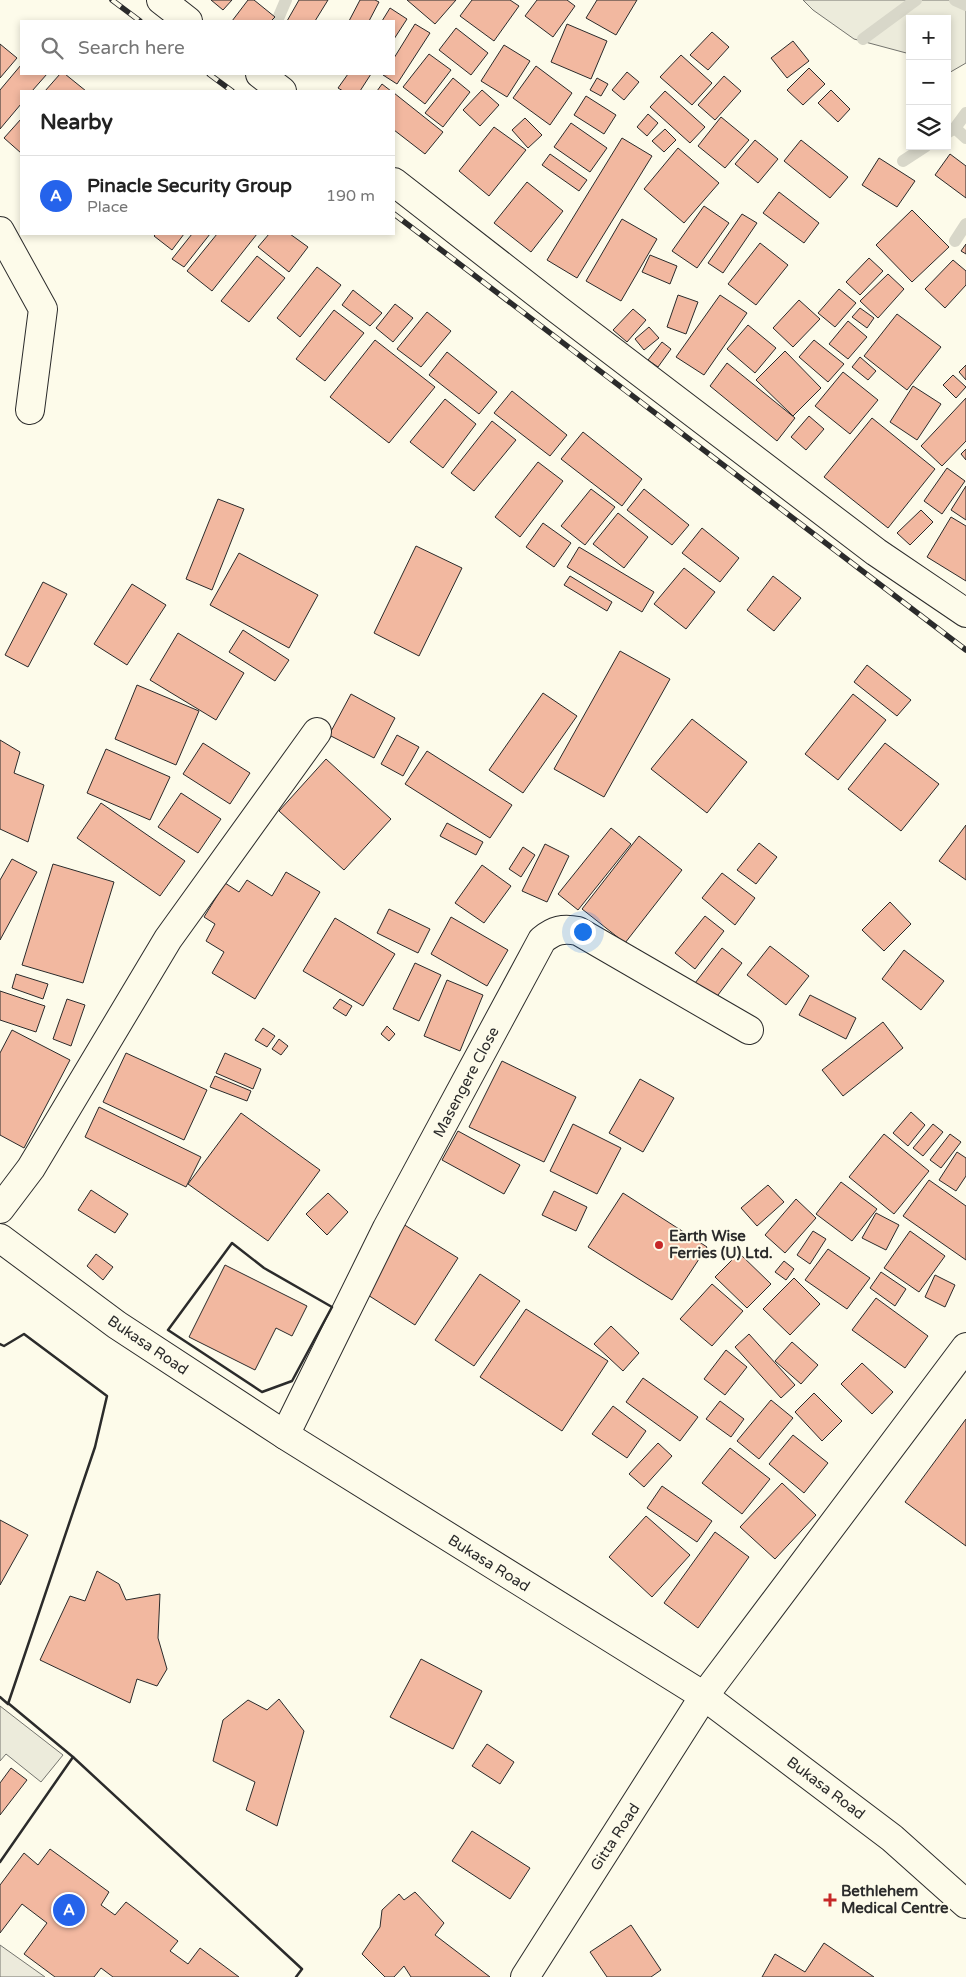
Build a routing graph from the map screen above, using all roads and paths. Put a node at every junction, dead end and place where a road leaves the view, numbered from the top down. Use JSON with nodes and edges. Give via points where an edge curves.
{"nodes":[{"id":1,"x":161,"y":0,"type":"edge"},
{"id":2,"x":187,"y":20,"type":"edge"},
{"id":3,"x":261,"y":75,"type":"edge"},
{"id":4,"x":281,"y":90,"type":"edge"},
{"id":5,"x":395,"y":183,"type":"edge"},
{"id":6,"x":0,"y":231,"type":"edge"},
{"id":7,"x":30,"y":410,"type":"dead end"},
{"id":8,"x":966,"y":613,"type":"edge"},
{"id":9,"x":317,"y":732,"type":"dead end"},
{"id":10,"x":749,"y":1030,"type":"dead end"},
{"id":11,"x":0,"y":1209,"type":"edge"},
{"id":12,"x":0,"y":1238,"type":"edge"},
{"id":13,"x":966,"y":1347,"type":"edge"},
{"id":14,"x":284,"y":1435,"type":"junction"},
{"id":15,"x":704,"y":1696,"type":"junction"},
{"id":16,"x":966,"y":1904,"type":"edge"},
{"id":17,"x":525,"y":1977,"type":"edge"}],
"edges":[{"from":1,"to":2,"type":"street"},
{"from":3,"to":4,"type":"street"},
{"from":5,"to":8,"type":"street","via":[[876,552]]},
{"from":6,"to":7,"type":"street","via":[[43,309]]},
{"from":9,"to":11,"type":"street","via":[[168,939],[31,1168]]},
{"from":10,"to":14,"type":"street","name":"Masengere Close","via":[[578,931],[560,930],[542,940],[388,1228]]},
{"from":12,"to":14,"type":"street","name":"Bukasa Road","via":[[117,1325]]},
{"from":13,"to":15,"type":"street","name":"Gitta Road"},
{"from":14,"to":15,"type":"street","name":"Bukasa Road"},
{"from":15,"to":16,"type":"street","name":"Bukasa Road","via":[[892,1838]]},
{"from":15,"to":17,"type":"street","name":"Gitta Road"}]}
